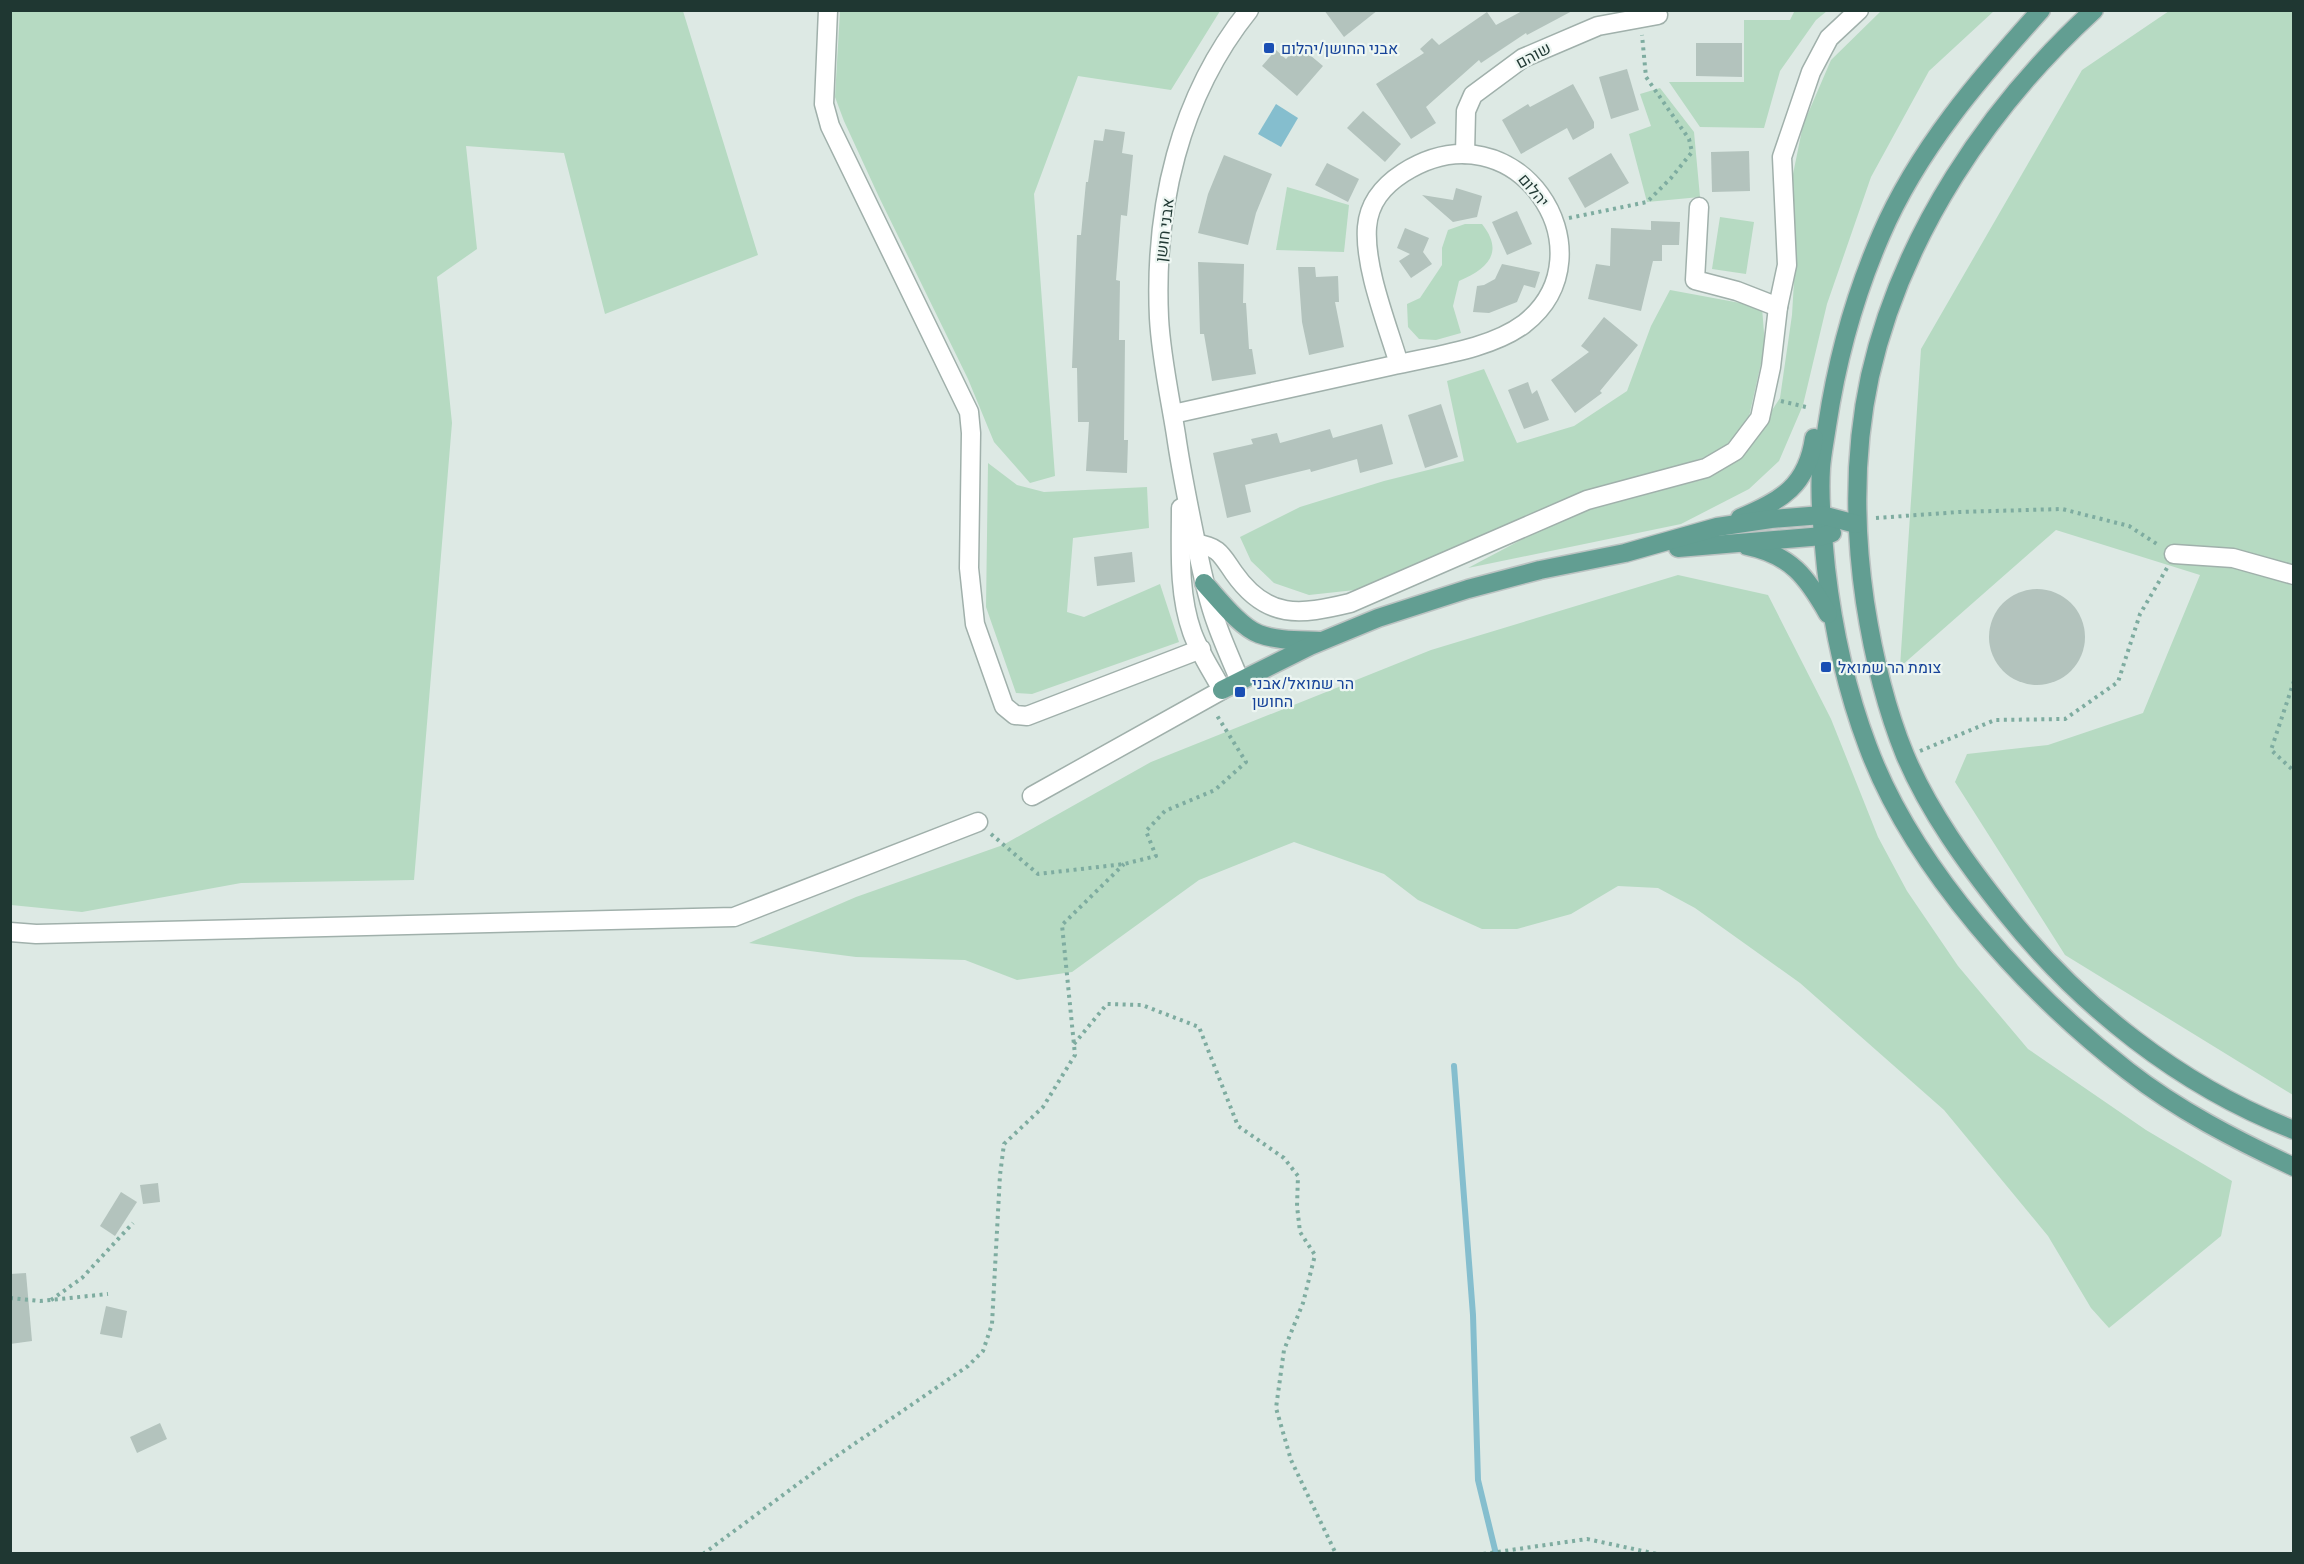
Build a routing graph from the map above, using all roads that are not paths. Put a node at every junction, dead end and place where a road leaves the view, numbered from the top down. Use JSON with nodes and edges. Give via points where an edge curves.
{"nodes":[{"id":1,"x":828,"y":10,"type":"edge"},
{"id":2,"x":1249,"y":10,"type":"edge"},
{"id":3,"x":1859,"y":10,"type":"edge"},
{"id":4,"x":2041,"y":10,"type":"edge"},
{"id":5,"x":2094,"y":10,"type":"edge"},
{"id":6,"x":1649,"y":16,"type":"road end"},
{"id":7,"x":1934,"y":138,"type":"junction"},
{"id":8,"x":1465,"y":154,"type":"junction"},
{"id":9,"x":1699,"y":207,"type":"dead end"},
{"id":10,"x":1778,"y":307,"type":"junction"},
{"id":11,"x":1399,"y":364,"type":"junction"},
{"id":12,"x":1173,"y":414,"type":"junction"},
{"id":13,"x":1181,"y":467,"type":"junction"},
{"id":14,"x":1822,"y":515,"type":"junction"},
{"id":15,"x":1856,"y":524,"type":"junction"},
{"id":16,"x":1723,"y":535,"type":"junction"},
{"id":17,"x":1823,"y":536,"type":"junction"},
{"id":18,"x":1196,"y":544,"type":"junction"},
{"id":19,"x":2174,"y":554,"type":"road end"},
{"id":20,"x":2294,"y":574,"type":"edge"},
{"id":21,"x":1204,"y":583,"type":"junction"},
{"id":22,"x":1833,"y":624,"type":"junction"},
{"id":23,"x":1322,"y":641,"type":"junction"},
{"id":24,"x":1201,"y":649,"type":"junction"},
{"id":25,"x":1240,"y":681,"type":"junction"},
{"id":26,"x":1222,"y":690,"type":"junction"},
{"id":27,"x":1032,"y":796,"type":"dead end"},
{"id":28,"x":978,"y":822,"type":"road end"},
{"id":29,"x":10,"y":932,"type":"edge"},
{"id":30,"x":2294,"y":1130,"type":"edge"},
{"id":31,"x":2294,"y":1167,"type":"edge"}],
"edges":[{"from":1,"to":24,"type":"street","via":[[825,104],[830,126],[969,412],[969,568],[975,624],[1004,706],[1015,715],[1026,716]]},
{"from":2,"to":12,"type":"street","name":"אבני חושן","via":[[1204,78],[1184,124],[1173,164],[1159,271],[1159,319]]},
{"from":3,"to":10,"type":"street","via":[[1829,38],[1811,72],[1782,157],[1787,265]]},
{"from":4,"to":7,"type":"main road","via":[[1985,72]]},
{"from":5,"to":15,"type":"main road","via":[[2011,96],[1972,148],[1909,260],[1870,375],[1860,447]]},
{"from":6,"to":8,"type":"street","name":"שוהם","via":[[1598,26],[1523,58],[1473,95],[1466,111]]},
{"from":7,"to":14,"type":"main road","via":[[1882,233],[1838,359],[1821,467]]},
{"from":7,"to":16,"type":"main road","via":[[1889,194],[1863,249],[1833,337],[1813,446],[1803,475],[1787,493]]},
{"from":8,"to":11,"type":"street","name":"יהלום","via":[[1438,157],[1385,184],[1370,214],[1367,248]]},
{"from":8,"to":11,"type":"street","name":"יהלום","via":[[1489,157],[1517,170],[1552,211],[1558,262],[1552,290],[1523,325],[1501,337]]},
{"from":9,"to":10,"type":"street","via":[[1695,280]]},
{"from":10,"to":18,"type":"street","via":[[1760,418],[1735,451],[1706,468],[1587,500],[1350,603],[1314,612],[1274,609],[1239,580],[1210,545]]},
{"from":11,"to":12,"type":"street","name":"יהלום"},
{"from":12,"to":13,"type":"street","name":"אבני חושן"},
{"from":13,"to":18,"type":"street","name":"אבני חושן"},
{"from":13,"to":24,"type":"street","name":"אבני חושן","via":[[1181,580],[1192,634]]},
{"from":14,"to":15,"type":"main road"},
{"from":14,"to":16,"type":"main road","via":[[1771,519]]},
{"from":14,"to":17,"type":"main road"},
{"from":15,"to":17,"type":"main road"},
{"from":15,"to":30,"type":"main road","via":[[1870,637],[1886,703],[1927,799],[1983,882],[2026,938],[2117,1026],[2223,1096]]},
{"from":16,"to":17,"type":"main road"},
{"from":16,"to":22,"type":"main road","via":[[1786,560],[1808,582]]},
{"from":16,"to":23,"type":"main road","via":[[1540,570],[1468,589]]},
{"from":17,"to":22,"type":"main road"},
{"from":18,"to":21,"type":"street","name":"אבני חושן"},
{"from":19,"to":20,"type":"street","via":[[2233,558]]},
{"from":21,"to":23,"type":"main road","via":[[1257,633],[1281,639]]},
{"from":21,"to":25,"type":"street","name":"אבני חושן"},
{"from":22,"to":31,"type":"main road","via":[[1868,749],[1922,853],[1965,909],[2018,970],[2128,1072],[2244,1144]]},
{"from":23,"to":25,"type":"main road"},
{"from":24,"to":26,"type":"street","name":"אבני חושן"},
{"from":25,"to":26,"type":"main road"},
{"from":26,"to":27,"type":"street"},
{"from":28,"to":29,"type":"street","via":[[734,917]]}]}
